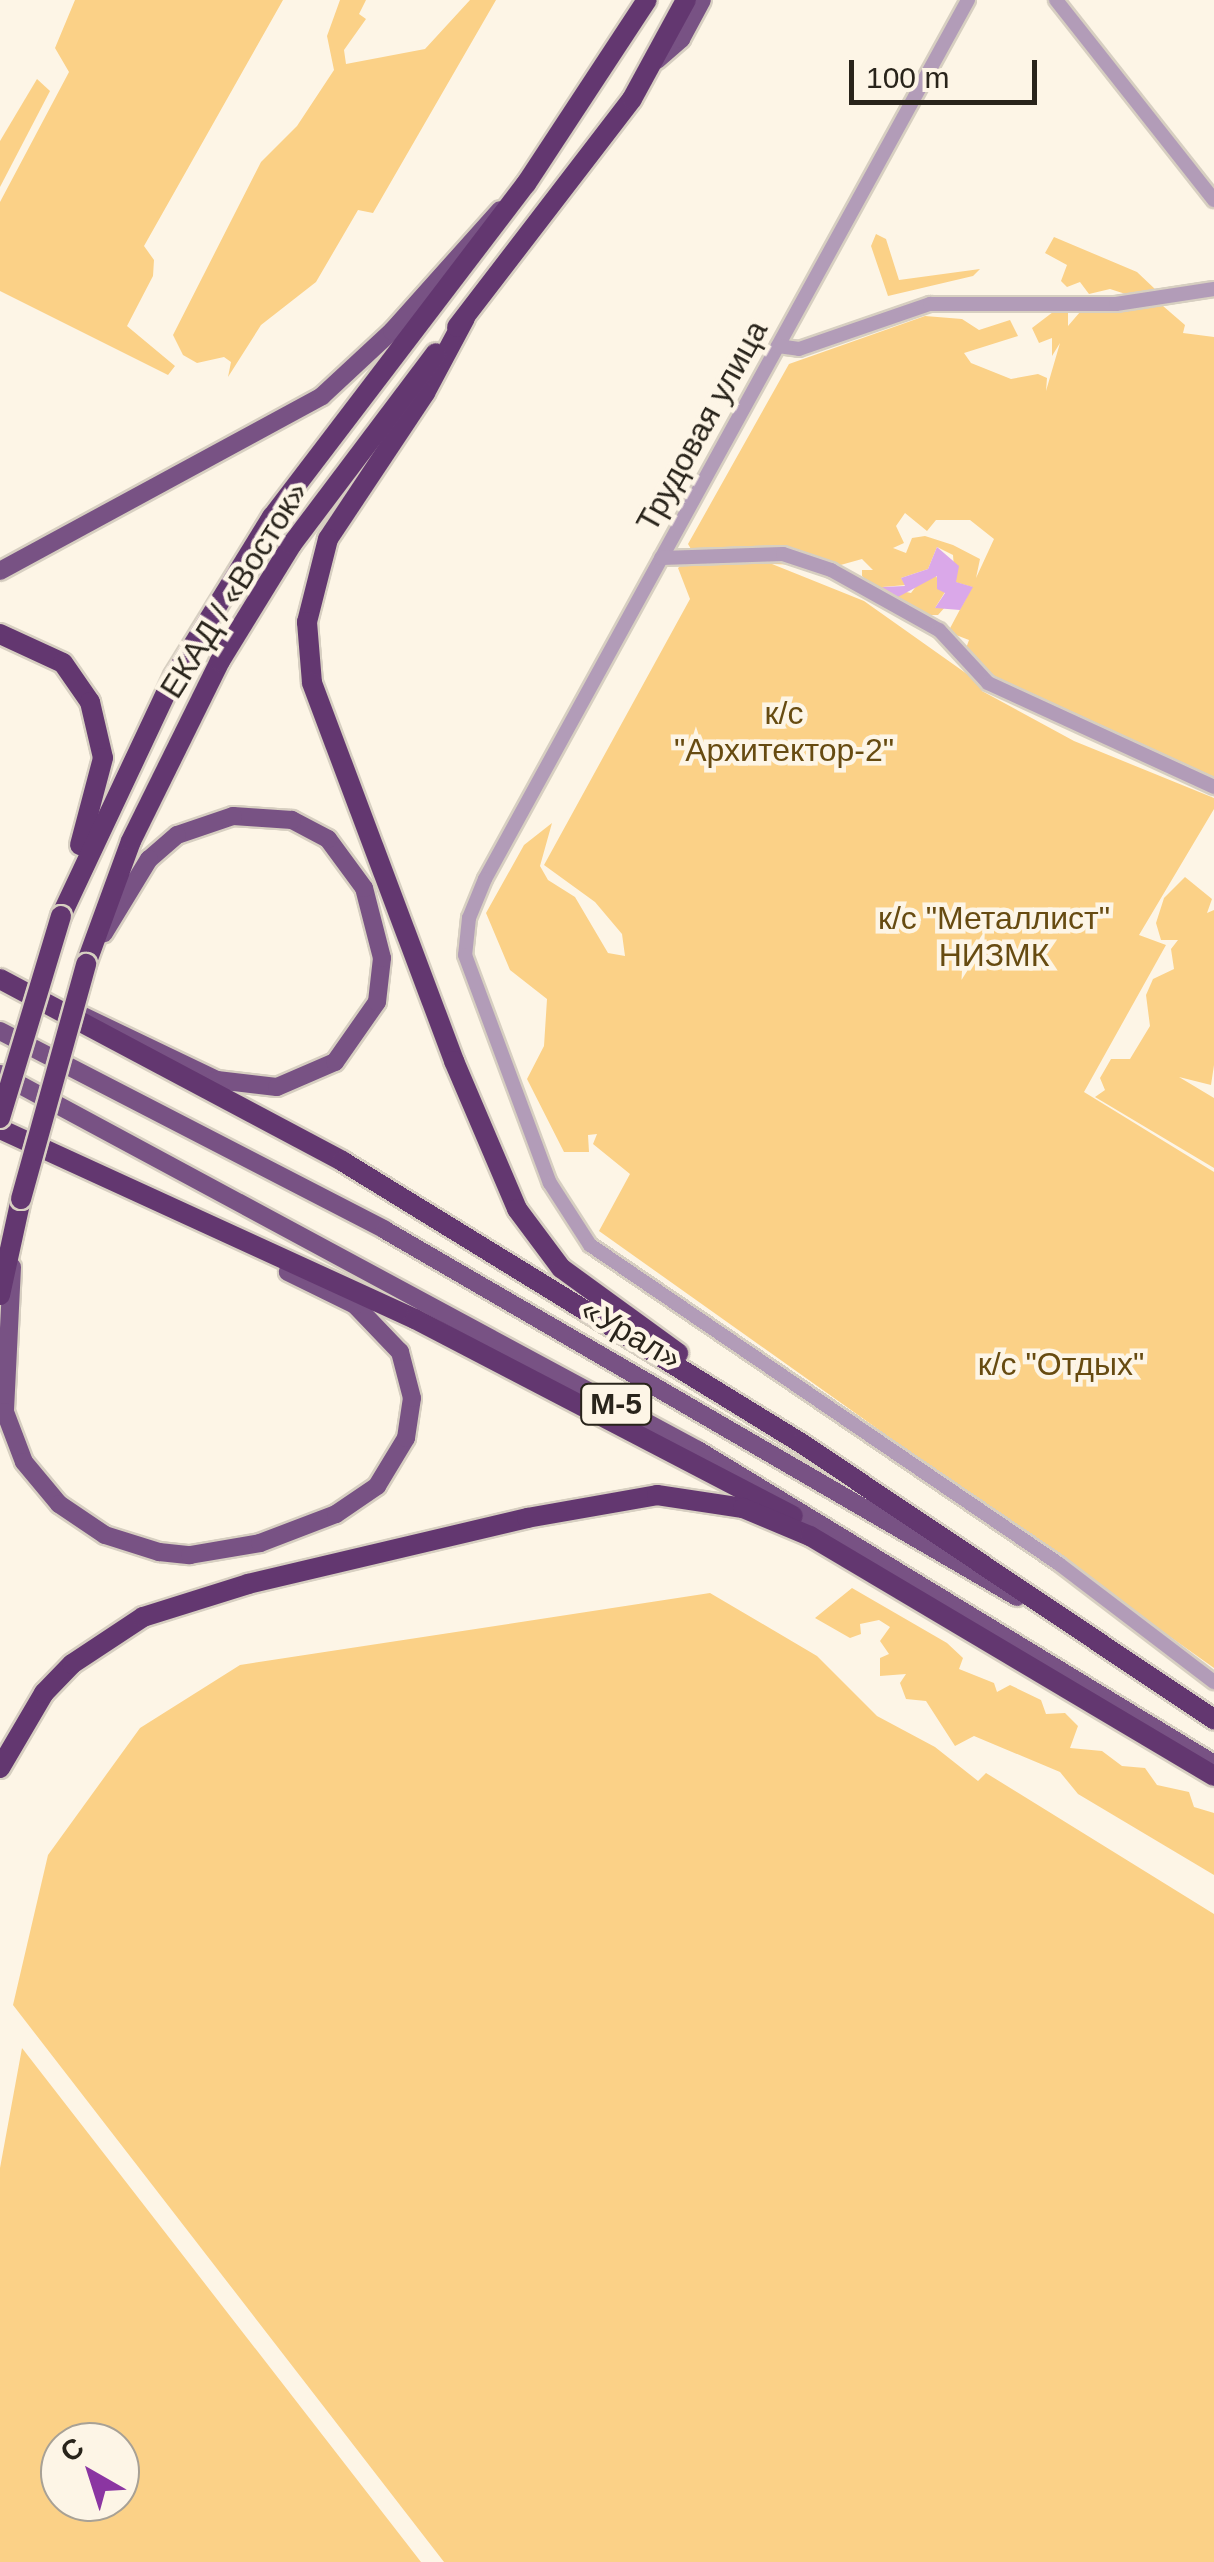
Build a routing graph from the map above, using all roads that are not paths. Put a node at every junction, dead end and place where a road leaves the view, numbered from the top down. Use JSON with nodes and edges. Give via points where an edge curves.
{"nodes":[{"id":1,"x":647,"y":0,"type":"edge"},
{"id":2,"x":686,"y":0,"type":"edge"},
{"id":3,"x":702,"y":0,"type":"edge"},
{"id":4,"x":968,"y":0,"type":"edge"},
{"id":5,"x":1056,"y":0,"type":"edge"},
{"id":6,"x":653,"y":63,"type":"junction"},
{"id":7,"x":519,"y":193,"type":"junction"},
{"id":8,"x":1214,"y":200,"type":"edge"},
{"id":9,"x":1214,"y":289,"type":"edge"},
{"id":10,"x":465,"y":318,"type":"junction"},
{"id":11,"x":778,"y":346,"type":"junction"},
{"id":12,"x":661,"y":558,"type":"junction"},
{"id":13,"x":0,"y":571,"type":"edge"},
{"id":14,"x":0,"y":634,"type":"edge"},
{"id":15,"x":1214,"y":787,"type":"edge"},
{"id":16,"x":64,"y":908,"type":"junction"},
{"id":17,"x":86,"y":964,"type":"junction"},
{"id":18,"x":0,"y":978,"type":"edge"},
{"id":19,"x":47,"y":1002,"type":"junction"},
{"id":20,"x":0,"y":1031,"type":"edge"},
{"id":21,"x":0,"y":1074,"type":"edge"},
{"id":22,"x":2,"y":1127,"type":"edge"},
{"id":23,"x":15,"y":1221,"type":"junction"},
{"id":24,"x":211,"y":1228,"type":"junction"},
{"id":25,"x":0,"y":1295,"type":"edge"},
{"id":26,"x":801,"y":1443,"type":"junction"},
{"id":27,"x":945,"y":1614,"type":"junction"},
{"id":28,"x":1055,"y":1617,"type":"junction"},
{"id":29,"x":1214,"y":1682,"type":"edge"},
{"id":30,"x":1214,"y":1720,"type":"edge"},
{"id":31,"x":1214,"y":1764,"type":"edge"},
{"id":32,"x":0,"y":1768,"type":"edge"},
{"id":33,"x":1214,"y":1776,"type":"edge"}],
"edges":[{"from":1,"to":7,"type":"highway","name":"ЕКАД / «Восток»"},
{"from":2,"to":6,"type":"highway","name":"ЕКАД / «Восток»"},
{"from":3,"to":6,"type":"main road","via":[[681,38]]},
{"from":4,"to":11,"type":"street","name":"Трудовая улица"},
{"from":5,"to":8,"type":"street"},
{"from":6,"to":10,"type":"highway","name":"ЕКАД / «Восток»"},
{"from":7,"to":13,"type":"main road","via":[[473,233],[392,330],[322,396]]},
{"from":7,"to":16,"type":"highway","name":"ЕКАД / «Восток»","via":[[272,517],[174,676]]},
{"from":9,"to":11,"type":"street","via":[[1116,304],[930,304],[799,348]]},
{"from":10,"to":17,"type":"highway","name":"ЕКАД / «Восток»","via":[[364,443],[220,661],[138,825]]},
{"from":10,"to":26,"type":"highway","via":[[328,539],[308,622],[312,683],[485,1140],[532,1233],[594,1296]]},
{"from":11,"to":12,"type":"street","name":"Трудовая улица"},
{"from":12,"to":15,"type":"street","via":[[784,554],[831,570],[939,630],[988,683]]},
{"from":12,"to":29,"type":"street","name":"Трудовая улица","via":[[469,918],[465,955],[550,1183],[590,1245],[1058,1564]]},
{"from":14,"to":16,"type":"highway","via":[[63,663],[90,702],[98,728],[103,758]]},
{"from":16,"to":22,"type":"highway","name":"ЕКАД / «Восток»","bridge":true},
{"from":17,"to":19,"type":"main road","via":[[137,876],[164,845],[212,820],[267,814],[310,827],[354,868],[377,924],[382,976],[367,1023],[335,1062],[277,1087],[217,1080]]},
{"from":17,"to":23,"type":"highway","name":"ЕКАД / «Восток»","bridge":true},
{"from":18,"to":19,"type":"highway"},
{"from":19,"to":26,"type":"highway","via":[[342,1162]]},
{"from":20,"to":28,"type":"main road","name":"«Урал»","number":"М-5","via":[[386,1230]]},
{"from":21,"to":31,"type":"main road","name":"«Урал»","number":"М-5","via":[[682,1440]]},
{"from":22,"to":24,"type":"highway"},
{"from":23,"to":24,"type":"main road","via":[[6,1412],[24,1462],[59,1504],[105,1535],[190,1555],[260,1542],[358,1502],[399,1456],[412,1398],[400,1352],[355,1305]]},
{"from":23,"to":25,"type":"highway","name":"ЕКАД / «Восток»"},
{"from":24,"to":27,"type":"highway","via":[[415,1319],[682,1456],[812,1526]]},
{"from":26,"to":28,"type":"highway"},
{"from":27,"to":32,"type":"highway","via":[[810,1536],[743,1508],[699,1498],[602,1501],[248,1584],[143,1617],[62,1674],[25,1720]]},
{"from":27,"to":33,"type":"highway"},
{"from":28,"to":30,"type":"highway","name":"«Урал»","number":"М-5"}]}
